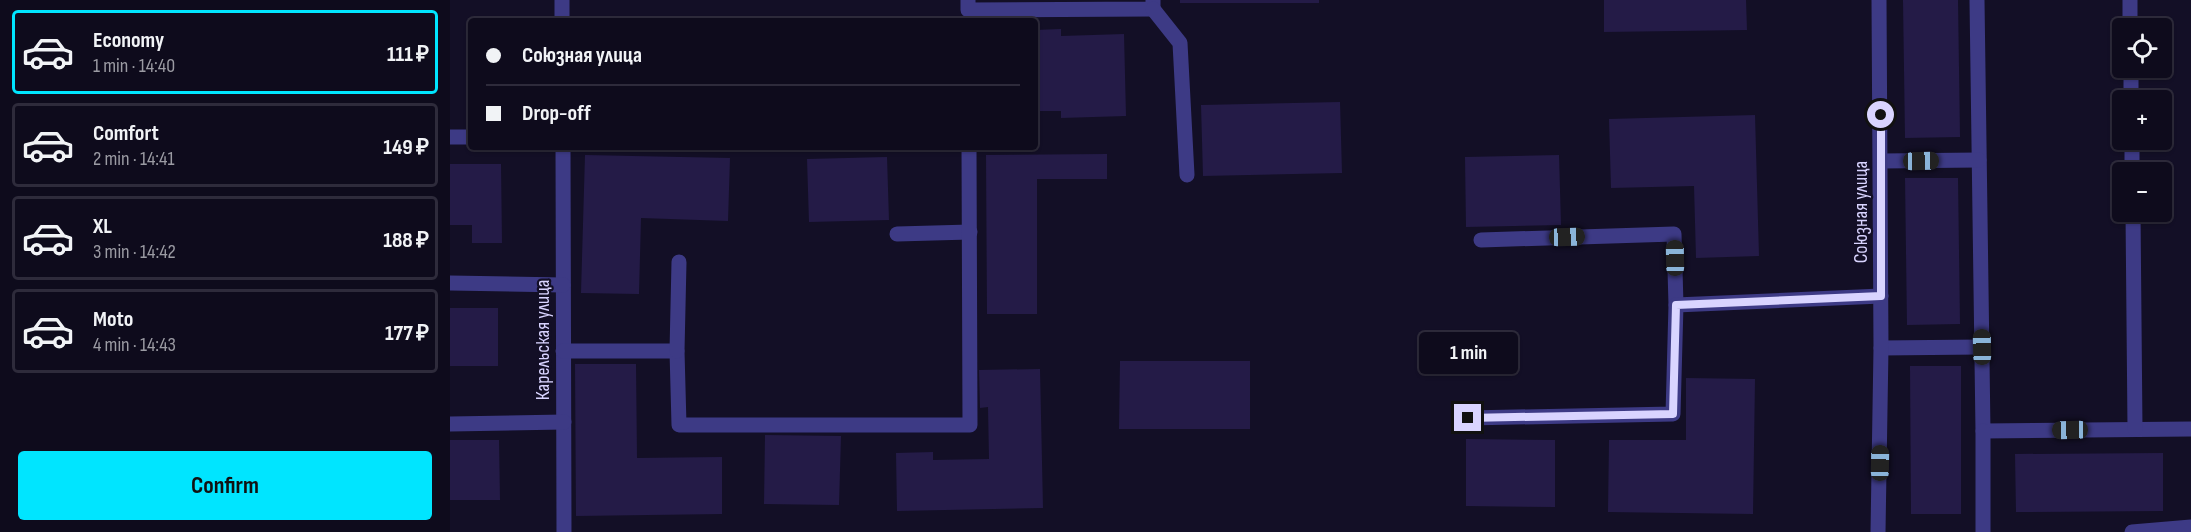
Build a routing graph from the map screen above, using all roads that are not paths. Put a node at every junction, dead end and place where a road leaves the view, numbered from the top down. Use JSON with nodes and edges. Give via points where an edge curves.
{"nodes":[{"id":1,"x":562,"y":0,"type":"edge"},
{"id":2,"x":1879,"y":0,"type":"edge"},
{"id":3,"x":1977,"y":0,"type":"edge"},
{"id":4,"x":2130,"y":0,"type":"edge"},
{"id":5,"x":1153,"y":4,"type":"edge"},
{"id":6,"x":968,"y":10,"type":"edge"},
{"id":7,"x":562,"y":18,"type":"edge"},
{"id":8,"x":2130,"y":18,"type":"edge"},
{"id":9,"x":450,"y":137,"type":"edge"},
{"id":10,"x":468,"y":137,"type":"edge"},
{"id":11,"x":563,"y":150,"type":"edge"},
{"id":12,"x":969,"y":150,"type":"edge"},
{"id":13,"x":1979,"y":160,"type":"junction"},
{"id":14,"x":1882,"y":161,"type":"junction"},
{"id":15,"x":1187,"y":175,"type":"dead end"},
{"id":16,"x":2133,"y":222,"type":"edge"},
{"id":17,"x":970,"y":232,"type":"junction"},
{"id":18,"x":897,"y":234,"type":"dead end"},
{"id":19,"x":1481,"y":240,"type":"dead end"},
{"id":20,"x":679,"y":262,"type":"dead end"},
{"id":21,"x":450,"y":283,"type":"edge"},
{"id":22,"x":563,"y":285,"type":"junction"},
{"id":23,"x":1881,"y":296,"type":"junction"},
{"id":24,"x":1676,"y":305,"type":"junction"},
{"id":25,"x":1982,"y":347,"type":"junction"},
{"id":26,"x":1881,"y":348,"type":"junction"},
{"id":27,"x":563,"y":351,"type":"junction"},
{"id":28,"x":677,"y":351,"type":"junction"},
{"id":29,"x":1468,"y":418,"type":"dead end"},
{"id":30,"x":564,"y":422,"type":"junction"},
{"id":31,"x":450,"y":423,"type":"edge"},
{"id":32,"x":2135,"y":429,"type":"junction"},
{"id":33,"x":2191,"y":429,"type":"edge"},
{"id":34,"x":1983,"y":431,"type":"junction"},
{"id":35,"x":2191,"y":527,"type":"edge"},
{"id":36,"x":564,"y":532,"type":"edge"},
{"id":37,"x":1878,"y":532,"type":"edge"},
{"id":38,"x":1983,"y":532,"type":"edge"},
{"id":39,"x":2132,"y":532,"type":"edge"}],
"edges":[{"from":1,"to":7,"type":"street"},
{"from":2,"to":14,"type":"street","name":"Союзная улица"},
{"from":3,"to":13,"type":"street"},
{"from":4,"to":8,"type":"street"},
{"from":5,"to":6,"type":"street"},
{"from":5,"to":15,"type":"street","via":[[1180,43]]},
{"from":9,"to":10,"type":"street"},
{"from":11,"to":22,"type":"street","name":"Карельская улица"},
{"from":12,"to":17,"type":"street"},
{"from":13,"to":14,"type":"street"},
{"from":13,"to":25,"type":"street"},
{"from":14,"to":23,"type":"street","name":"Союзная улица"},
{"from":16,"to":32,"type":"street"},
{"from":17,"to":18,"type":"street"},
{"from":17,"to":28,"type":"street","via":[[970,425],[679,425]]},
{"from":19,"to":24,"type":"street","via":[[1674,234]]},
{"from":20,"to":28,"type":"street"},
{"from":21,"to":22,"type":"street"},
{"from":22,"to":27,"type":"street","name":"Карельская улица"},
{"from":23,"to":24,"type":"street"},
{"from":23,"to":26,"type":"street","name":"Союзная улица"},
{"from":24,"to":29,"type":"street","via":[[1673,414]]},
{"from":25,"to":26,"type":"street"},
{"from":25,"to":34,"type":"street"},
{"from":26,"to":37,"type":"street","name":"Союзная улица"},
{"from":27,"to":28,"type":"street"},
{"from":27,"to":30,"type":"street","name":"Карельская улица"},
{"from":30,"to":31,"type":"street"},
{"from":30,"to":36,"type":"street","name":"Карельская улица"},
{"from":32,"to":33,"type":"street"},
{"from":32,"to":34,"type":"street"},
{"from":34,"to":38,"type":"street"},
{"from":35,"to":39,"type":"street"}]}
